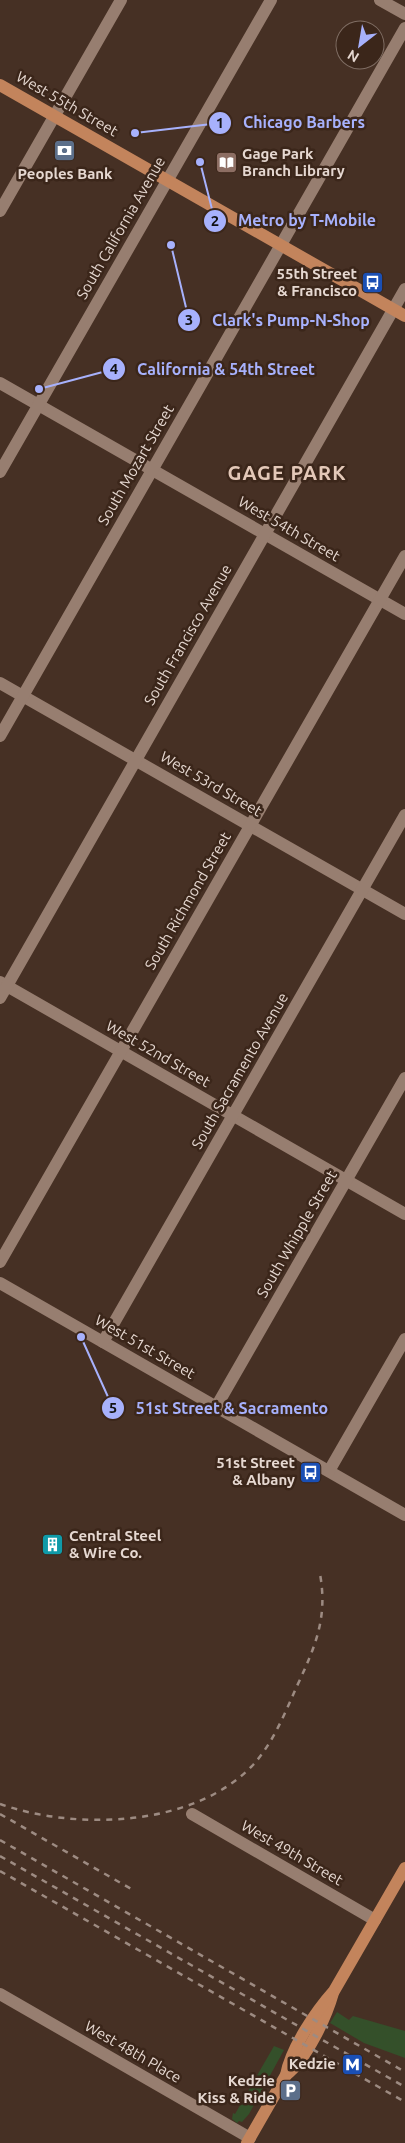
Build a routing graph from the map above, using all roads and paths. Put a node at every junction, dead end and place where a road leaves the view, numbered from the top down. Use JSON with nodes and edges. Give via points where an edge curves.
{"nodes":[{"id":1,"x":121,"y":0,"type":"edge"},
{"id":2,"x":271,"y":0,"type":"edge"},
{"id":3,"x":380,"y":0,"type":"edge"},
{"id":4,"x":405,"y":14,"type":"edge"},
{"id":5,"x":405,"y":28,"type":"edge"},
{"id":6,"x":0,"y":85,"type":"edge"},
{"id":7,"x":55,"y":116,"type":"junction"},
{"id":8,"x":168,"y":180,"type":"junction"},
{"id":9,"x":0,"y":211,"type":"edge"},
{"id":10,"x":281,"y":245,"type":"junction"},
{"id":11,"x":405,"y":289,"type":"edge"},
{"id":12,"x":394,"y":309,"type":"junction"},
{"id":13,"x":405,"y":316,"type":"edge"},
{"id":14,"x":0,"y":383,"type":"edge"},
{"id":15,"x":38,"y":405,"type":"junction"},
{"id":16,"x":152,"y":470,"type":"junction"},
{"id":17,"x":0,"y":472,"type":"edge"},
{"id":18,"x":265,"y":534,"type":"junction"},
{"id":19,"x":405,"y":556,"type":"edge"},
{"id":20,"x":380,"y":599,"type":"junction"},
{"id":21,"x":405,"y":614,"type":"edge"},
{"id":22,"x":0,"y":683,"type":"edge"},
{"id":23,"x":23,"y":696,"type":"junction"},
{"id":24,"x":0,"y":736,"type":"edge"},
{"id":25,"x":136,"y":760,"type":"junction"},
{"id":26,"x":405,"y":815,"type":"edge"},
{"id":27,"x":250,"y":825,"type":"junction"},
{"id":28,"x":362,"y":889,"type":"junction"},
{"id":29,"x":405,"y":914,"type":"edge"},
{"id":30,"x":3,"y":984,"type":"edge"},
{"id":31,"x":0,"y":998,"type":"edge"},
{"id":32,"x":121,"y":1052,"type":"junction"},
{"id":33,"x":405,"y":1078,"type":"edge"},
{"id":34,"x":233,"y":1115,"type":"junction"},
{"id":35,"x":346,"y":1180,"type":"junction"},
{"id":36,"x":405,"y":1214,"type":"edge"},
{"id":37,"x":0,"y":1262,"type":"edge"},
{"id":38,"x":0,"y":1283,"type":"edge"},
{"id":39,"x":405,"y":1339,"type":"edge"},
{"id":40,"x":103,"y":1342,"type":"junction"},
{"id":41,"x":216,"y":1407,"type":"junction"},
{"id":42,"x":329,"y":1472,"type":"junction"},
{"id":43,"x":405,"y":1515,"type":"edge"},
{"id":44,"x":192,"y":1814,"type":"dead end"},
{"id":45,"x":405,"y":1868,"type":"edge"},
{"id":46,"x":375,"y":1920,"type":"junction"},
{"id":47,"x":0,"y":1994,"type":"edge"},
{"id":48,"x":249,"y":2140,"type":"edge"}],
"edges":[{"from":1,"to":7,"type":"street"},
{"from":2,"to":8,"type":"street","name":"South California Avenue"},
{"from":3,"to":4,"type":"street"},
{"from":5,"to":10,"type":"street","name":"South Mozart Street"},
{"from":6,"to":7,"type":"main road","name":"West 55th Street"},
{"from":7,"to":8,"type":"main road","name":"West 55th Street"},
{"from":7,"to":9,"type":"street"},
{"from":8,"to":10,"type":"main road","name":"West 55th Street"},
{"from":8,"to":15,"type":"street","name":"South California Avenue"},
{"from":10,"to":12,"type":"main road","name":"West 55th Street"},
{"from":10,"to":16,"type":"street","name":"South Mozart Street"},
{"from":11,"to":12,"type":"street","name":"South Francisco Avenue"},
{"from":12,"to":13,"type":"main road","name":"West 55th Street"},
{"from":12,"to":18,"type":"street","name":"South Francisco Avenue"},
{"from":14,"to":15,"type":"street","name":"West 54th Street"},
{"from":15,"to":16,"type":"street","name":"West 54th Street"},
{"from":15,"to":17,"type":"street","name":"South California Avenue"},
{"from":16,"to":18,"type":"street","name":"West 54th Street"},
{"from":16,"to":23,"type":"street","name":"South Mozart Street"},
{"from":18,"to":20,"type":"street","name":"West 54th Street"},
{"from":18,"to":25,"type":"street","name":"South Francisco Avenue"},
{"from":19,"to":20,"type":"street","name":"South Richmond Street"},
{"from":20,"to":21,"type":"street","name":"West 54th Street"},
{"from":20,"to":27,"type":"street","name":"South Richmond Street"},
{"from":22,"to":23,"type":"street","name":"West 53rd Street"},
{"from":23,"to":24,"type":"street","name":"South Mozart Street"},
{"from":23,"to":25,"type":"street","name":"West 53rd Street"},
{"from":25,"to":27,"type":"street","name":"West 53rd Street"},
{"from":25,"to":30,"type":"street","name":"South Francisco Avenue"},
{"from":26,"to":28,"type":"street","name":"South Sacramento Avenue"},
{"from":27,"to":28,"type":"street","name":"West 53rd Street"},
{"from":27,"to":32,"type":"street","name":"South Richmond Street"},
{"from":28,"to":29,"type":"street","name":"West 53rd Street"},
{"from":28,"to":34,"type":"street","name":"South Sacramento Avenue"},
{"from":30,"to":31,"type":"street","name":"South Francisco Avenue"},
{"from":30,"to":32,"type":"street","name":"West 52nd Street"},
{"from":32,"to":34,"type":"street","name":"West 52nd Street"},
{"from":32,"to":37,"type":"street","name":"South Richmond Street"},
{"from":33,"to":35,"type":"street","name":"South Whipple Street"},
{"from":34,"to":35,"type":"street","name":"West 52nd Street"},
{"from":34,"to":40,"type":"street","name":"South Sacramento Avenue"},
{"from":35,"to":36,"type":"street","name":"West 52nd Street"},
{"from":35,"to":41,"type":"street","name":"South Whipple Street"},
{"from":38,"to":40,"type":"street","name":"West 51st Street"},
{"from":39,"to":42,"type":"street"},
{"from":40,"to":41,"type":"street","name":"West 51st Street"},
{"from":41,"to":42,"type":"street","name":"West 51st Street"},
{"from":42,"to":43,"type":"street","name":"West 51st Street"},
{"from":44,"to":46,"type":"street","name":"West 49th Street"},
{"from":45,"to":46,"type":"main road"},
{"from":46,"to":48,"type":"main road","via":[[288,2063],[286,2075]]},
{"from":47,"to":48,"type":"street","name":"West 48th Place"}]}
